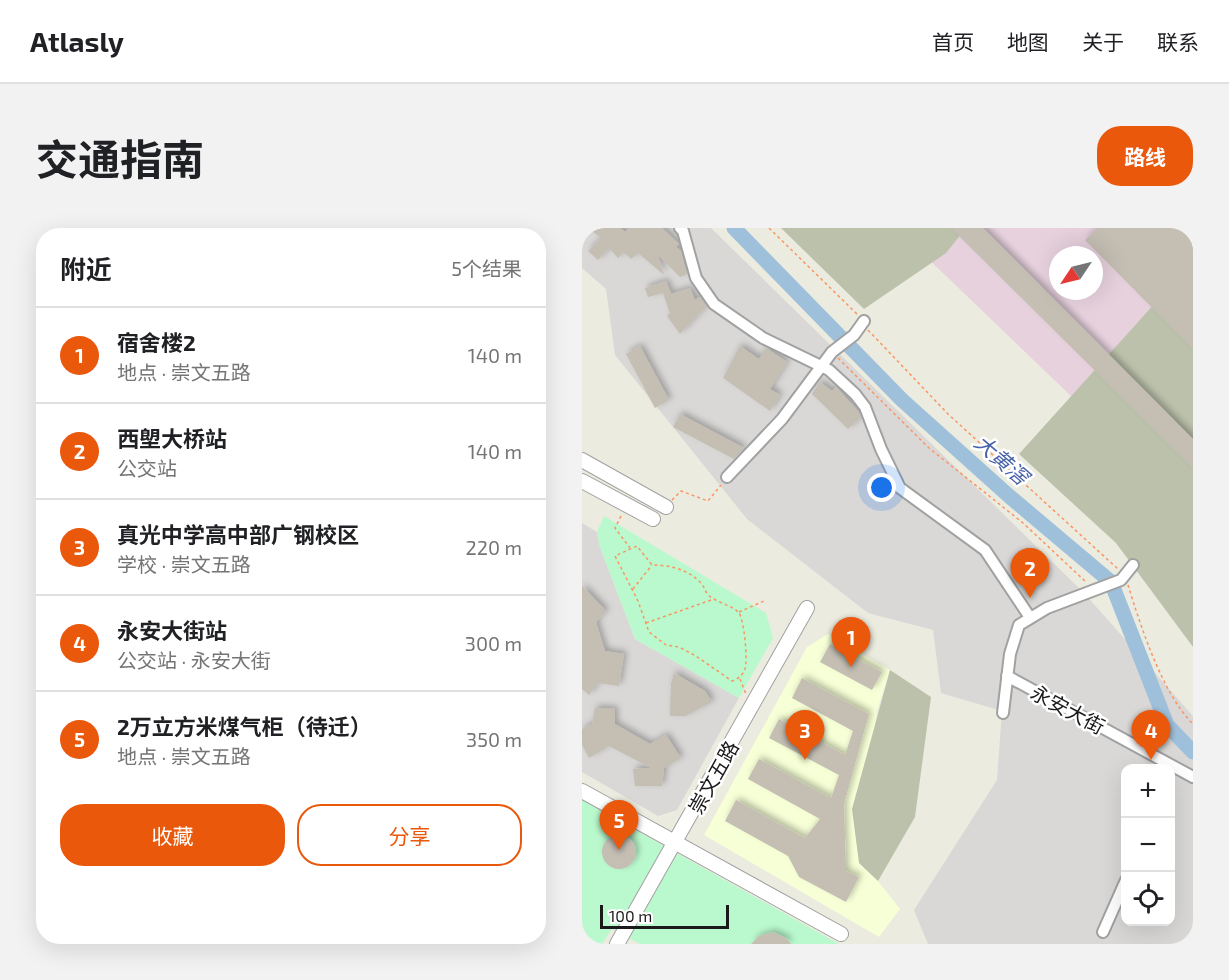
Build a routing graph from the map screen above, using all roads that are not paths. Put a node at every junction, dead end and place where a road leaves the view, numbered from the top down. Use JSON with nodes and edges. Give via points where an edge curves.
{"nodes":[{"id":1,"x":680,"y":228,"type":"edge"},
{"id":2,"x":864,"y":323,"type":"road end"},
{"id":3,"x":822,"y":365,"type":"junction"},
{"id":4,"x":582,"y":460,"type":"edge"},
{"id":5,"x":727,"y":477,"type":"road end"},
{"id":6,"x":582,"y":481,"type":"edge"},
{"id":7,"x":666,"y":507,"type":"road end"},
{"id":8,"x":653,"y":519,"type":"dead end"},
{"id":9,"x":1133,"y":565,"type":"dead end"},
{"id":10,"x":807,"y":608,"type":"dead end"},
{"id":11,"x":1029,"y":616,"type":"junction"},
{"id":12,"x":1007,"y":676,"type":"junction"},
{"id":13,"x":1003,"y":712,"type":"dead end"},
{"id":14,"x":1158,"y":764,"type":"edge"},
{"id":15,"x":1175,"y":773,"type":"edge"},
{"id":16,"x":1193,"y":777,"type":"edge"},
{"id":17,"x":582,"y":791,"type":"edge"},
{"id":18,"x":676,"y":843,"type":"junction"},
{"id":19,"x":1121,"y":889,"type":"edge"},
{"id":20,"x":1103,"y":932,"type":"dead end"},
{"id":21,"x":841,"y":934,"type":"dead end"},
{"id":22,"x":618,"y":944,"type":"edge"}],
"edges":[{"from":1,"to":3,"type":"street","via":[[696,278],[714,304],[763,338]]},
{"from":2,"to":3,"type":"street"},
{"from":3,"to":5,"type":"street","via":[[782,419]]},
{"from":3,"to":11,"type":"street","via":[[861,401],[900,488],[985,550]]},
{"from":4,"to":7,"type":"street"},
{"from":6,"to":8,"type":"street"},
{"from":9,"to":11,"type":"street","via":[[1123,577]]},
{"from":10,"to":18,"type":"street","name":"崇文五路"},
{"from":11,"to":12,"type":"street","via":[[1016,630]]},
{"from":12,"to":13,"type":"street"},
{"from":12,"to":14,"type":"street","name":"永安大街"},
{"from":15,"to":16,"type":"street","name":"永安大街"},
{"from":17,"to":18,"type":"street"},
{"from":18,"to":21,"type":"street"},
{"from":18,"to":22,"type":"street","name":"崇文五路"},
{"from":19,"to":20,"type":"street"}]}
